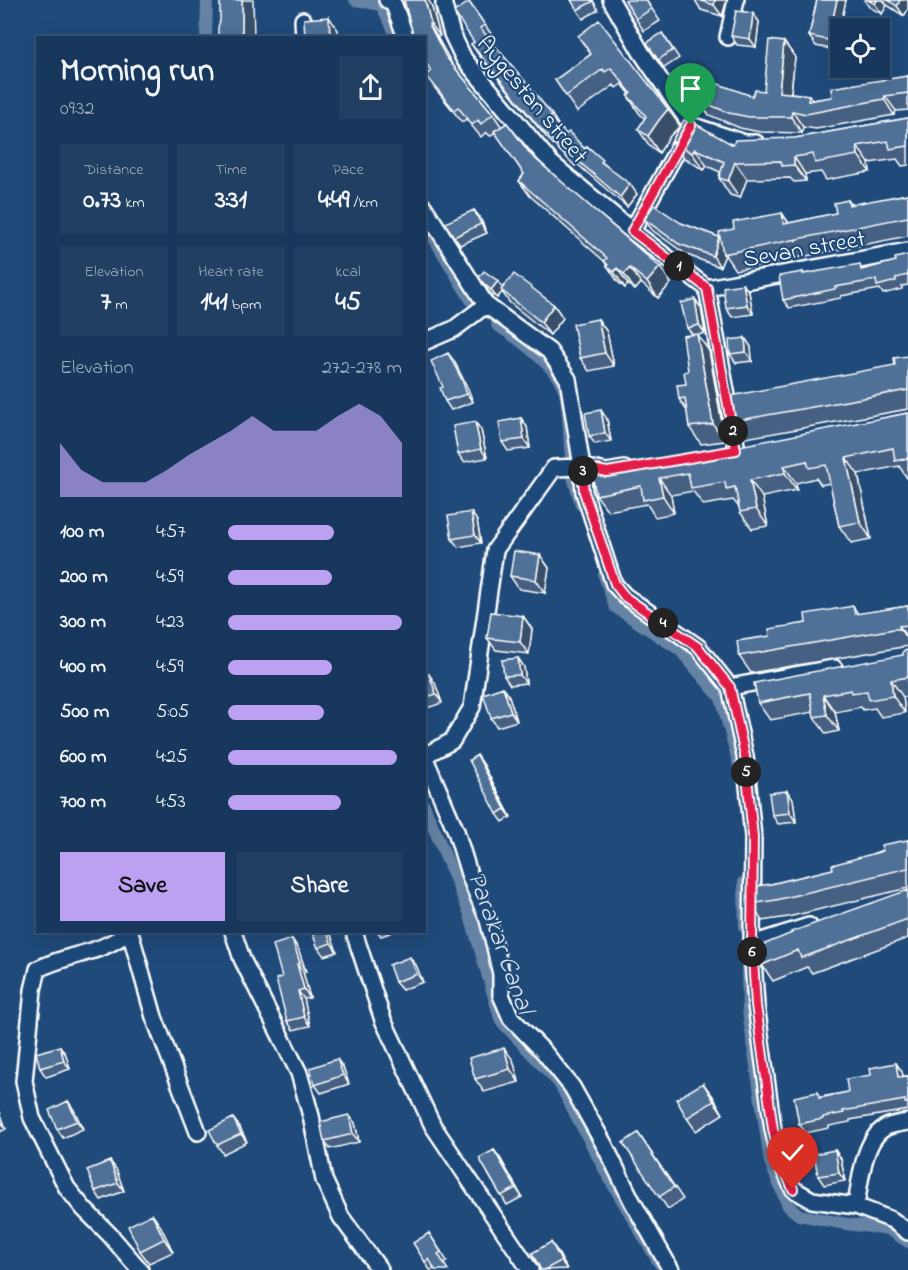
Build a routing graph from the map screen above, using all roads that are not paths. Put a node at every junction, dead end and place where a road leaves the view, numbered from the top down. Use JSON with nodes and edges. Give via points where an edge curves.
{"nodes":[{"id":1,"x":387,"y":0,"type":"edge"},
{"id":2,"x":444,"y":0,"type":"edge"},
{"id":3,"x":611,"y":0,"type":"edge"},
{"id":4,"x":736,"y":0,"type":"edge"},
{"id":5,"x":303,"y":20,"type":"edge"},
{"id":6,"x":304,"y":36,"type":"edge"},
{"id":7,"x":405,"y":36,"type":"edge"},
{"id":8,"x":728,"y":37,"type":"dead end"},
{"id":9,"x":691,"y":125,"type":"junction"},
{"id":10,"x":769,"y":144,"type":"edge"},
{"id":11,"x":426,"y":210,"type":"edge"},
{"id":12,"x":632,"y":231,"type":"junction"},
{"id":13,"x":908,"y":251,"type":"edge"},
{"id":14,"x":707,"y":288,"type":"junction"},
{"id":15,"x":486,"y":305,"type":"junction"},
{"id":16,"x":426,"y":341,"type":"edge"},
{"id":17,"x":736,"y":450,"type":"edge"},
{"id":18,"x":642,"y":466,"type":"edge"},
{"id":19,"x":582,"y":467,"type":"junction"},
{"id":20,"x":852,"y":665,"type":"edge"},
{"id":21,"x":730,"y":687,"type":"junction"},
{"id":22,"x":426,"y":755,"type":"edge"},
{"id":23,"x":426,"y":758,"type":"edge"},
{"id":24,"x":825,"y":921,"type":"edge"},
{"id":25,"x":128,"y":933,"type":"edge"},
{"id":26,"x":129,"y":933,"type":"edge"},
{"id":27,"x":233,"y":933,"type":"edge"},
{"id":28,"x":354,"y":933,"type":"edge"},
{"id":29,"x":752,"y":944,"type":"junction"},
{"id":30,"x":908,"y":1122,"type":"edge"},
{"id":31,"x":198,"y":1132,"type":"dead end"},
{"id":32,"x":856,"y":1206,"type":"junction"},
{"id":33,"x":908,"y":1233,"type":"edge"},
{"id":34,"x":140,"y":1270,"type":"edge"},
{"id":35,"x":380,"y":1270,"type":"edge"},
{"id":36,"x":530,"y":1270,"type":"edge"},
{"id":37,"x":671,"y":1270,"type":"edge"}],
"edges":[{"from":1,"to":7,"type":"street","via":[[394,5]]},
{"from":2,"to":12,"type":"street","name":"Aygestan street","via":[[452,34],[464,59],[551,163]]},
{"from":3,"to":9,"type":"street"},
{"from":4,"to":8,"type":"street"},
{"from":5,"to":6,"type":"street"},
{"from":9,"to":10,"type":"street","via":[[746,143]]},
{"from":9,"to":12,"type":"street"},
{"from":11,"to":15,"type":"street"},
{"from":12,"to":14,"type":"street","name":"Aygestan street"},
{"from":13,"to":14,"type":"street","name":"Sevan street"},
{"from":14,"to":17,"type":"street"},
{"from":15,"to":16,"type":"street","via":[[454,329]]},
{"from":15,"to":19,"type":"street","via":[[549,351],[568,379]]},
{"from":18,"to":19,"type":"street","via":[[607,472]]},
{"from":19,"to":21,"type":"street","via":[[584,492],[615,584],[625,597],[698,647]]},
{"from":19,"to":22,"type":"street","via":[[554,468],[495,550],[472,707],[452,741]]},
{"from":20,"to":21,"type":"street"},
{"from":21,"to":29,"type":"street","via":[[745,756],[753,837]]},
{"from":23,"to":37,"type":"street","via":[[488,920],[501,974],[501,995],[511,1018],[572,1087]]},
{"from":24,"to":29,"type":"street"},
{"from":25,"to":34,"type":"street","via":[[99,949],[38,969],[24,1081],[32,1118],[68,1188]]},
{"from":26,"to":31,"type":"street","via":[[154,1017]]},
{"from":27,"to":35,"type":"street","via":[[242,959],[299,1073],[324,1180],[341,1216]]},
{"from":28,"to":36,"type":"street","via":[[383,1020],[433,1125]]},
{"from":29,"to":32,"type":"street","via":[[756,1005],[780,1160],[793,1189],[812,1200]]},
{"from":30,"to":32,"type":"street","via":[[887,1126],[871,1142]]},
{"from":32,"to":33,"type":"street","via":[[892,1220]]}]}
